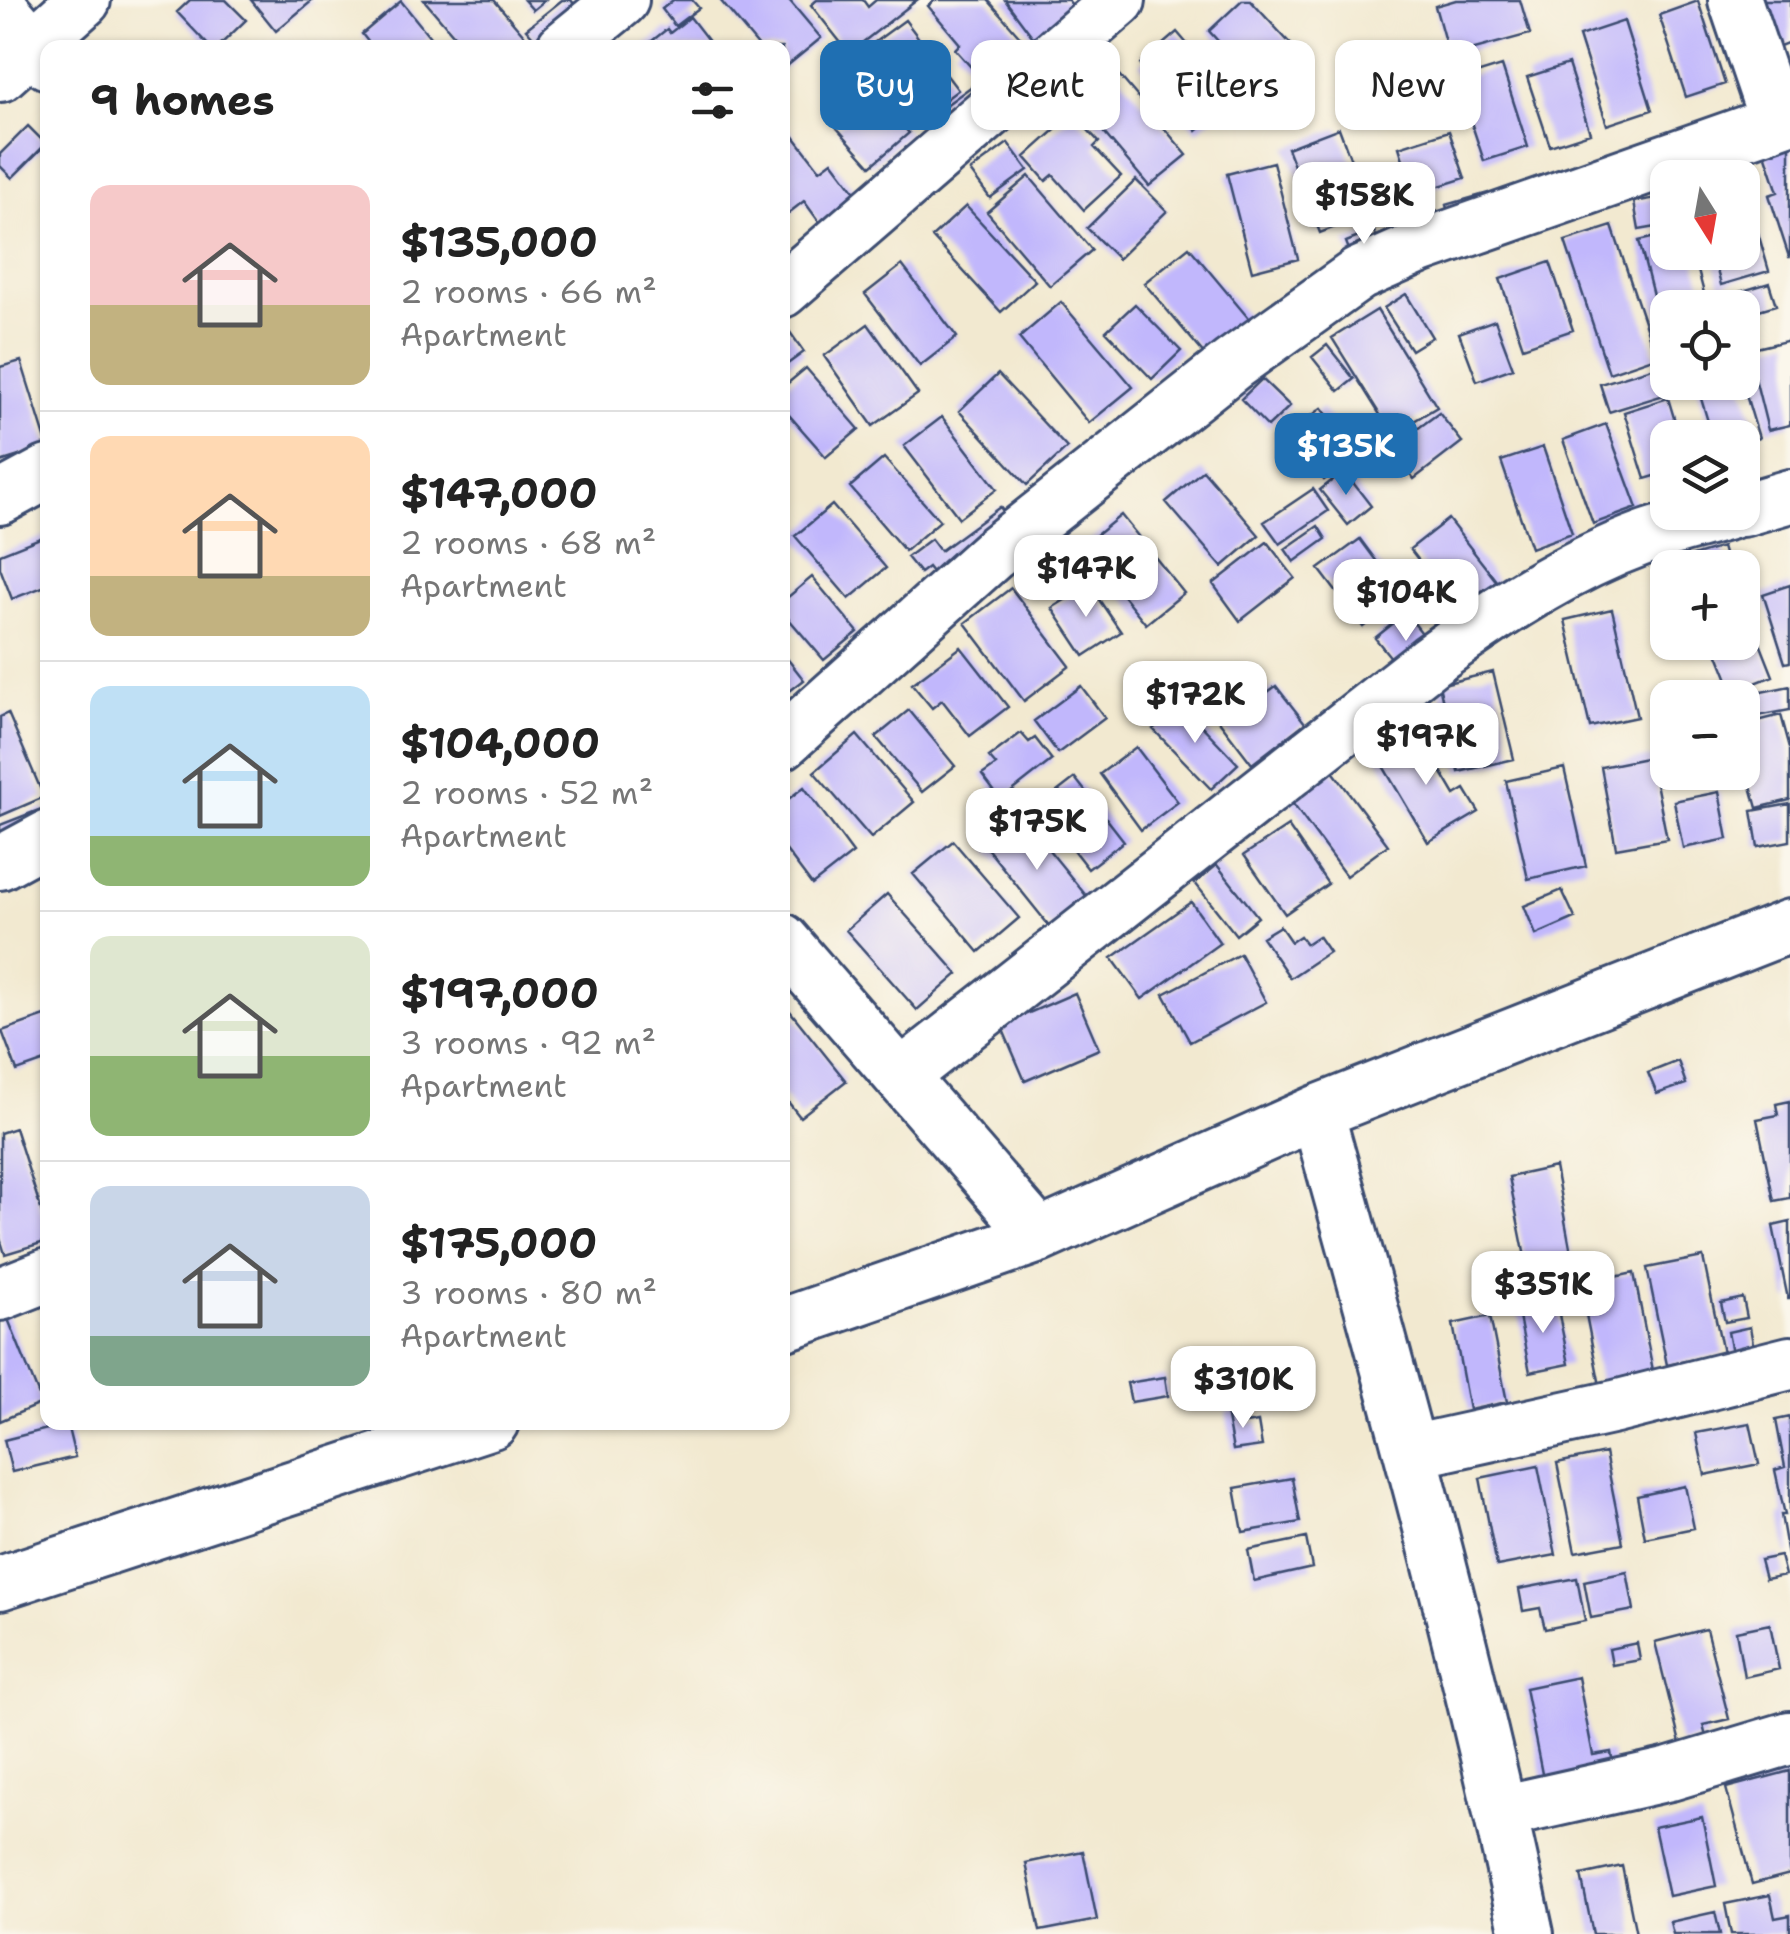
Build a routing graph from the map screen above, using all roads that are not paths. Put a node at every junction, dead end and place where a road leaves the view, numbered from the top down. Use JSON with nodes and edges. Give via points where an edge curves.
{"nodes":[{"id":1,"x":84,"y":0,"type":"edge"},
{"id":2,"x":622,"y":0,"type":"edge"},
{"id":3,"x":1120,"y":0,"type":"edge"},
{"id":4,"x":1736,"y":0,"type":"edge"},
{"id":5,"x":573,"y":40,"type":"edge"},
{"id":6,"x":20,"y":47,"type":"edge"},
{"id":7,"x":1783,"y":119,"type":"edge"},
{"id":8,"x":790,"y":284,"type":"edge"},
{"id":9,"x":40,"y":476,"type":"edge"},
{"id":10,"x":1790,"y":496,"type":"edge"},
{"id":11,"x":0,"y":498,"type":"edge"},
{"id":12,"x":1760,"y":505,"type":"edge"},
{"id":13,"x":1671,"y":530,"type":"edge"},
{"id":14,"x":790,"y":736,"type":"edge"},
{"id":15,"x":40,"y":841,"type":"edge"},
{"id":16,"x":0,"y":864,"type":"edge"},
{"id":17,"x":1790,"y":926,"type":"edge"},
{"id":18,"x":790,"y":949,"type":"edge"},
{"id":19,"x":902,"y":1076,"type":"junction"},
{"id":20,"x":1317,"y":1112,"type":"junction"},
{"id":21,"x":1039,"y":1236,"type":"junction"},
{"id":22,"x":40,"y":1278,"type":"edge"},
{"id":23,"x":0,"y":1294,"type":"edge"},
{"id":24,"x":790,"y":1322,"type":"edge"},
{"id":25,"x":1790,"y":1362,"type":"edge"},
{"id":26,"x":468,"y":1430,"type":"edge"},
{"id":27,"x":1411,"y":1452,"type":"junction"},
{"id":28,"x":0,"y":1583,"type":"edge"},
{"id":29,"x":1790,"y":1738,"type":"edge"},
{"id":30,"x":1501,"y":1812,"type":"junction"},
{"id":31,"x":1526,"y":1934,"type":"edge"}],
"edges":[{"from":1,"to":6,"type":"street"},
{"from":2,"to":5,"type":"street"},
{"from":3,"to":8,"type":"street"},
{"from":4,"to":7,"type":"street"},
{"from":7,"to":14,"type":"street","via":[[1360,274],[1233,364],[993,554]]},
{"from":9,"to":11,"type":"street"},
{"from":10,"to":12,"type":"street"},
{"from":13,"to":19,"type":"street","via":[[1559,576],[1494,614]]},
{"from":15,"to":16,"type":"street"},
{"from":17,"to":20,"type":"street"},
{"from":18,"to":19,"type":"street"},
{"from":19,"to":21,"type":"street"},
{"from":20,"to":21,"type":"street"},
{"from":20,"to":27,"type":"street"},
{"from":21,"to":24,"type":"street"},
{"from":22,"to":23,"type":"street"},
{"from":25,"to":27,"type":"street"},
{"from":26,"to":28,"type":"street"},
{"from":27,"to":30,"type":"street"},
{"from":29,"to":30,"type":"street","via":[[1670,1774]]},
{"from":30,"to":31,"type":"street"}]}
